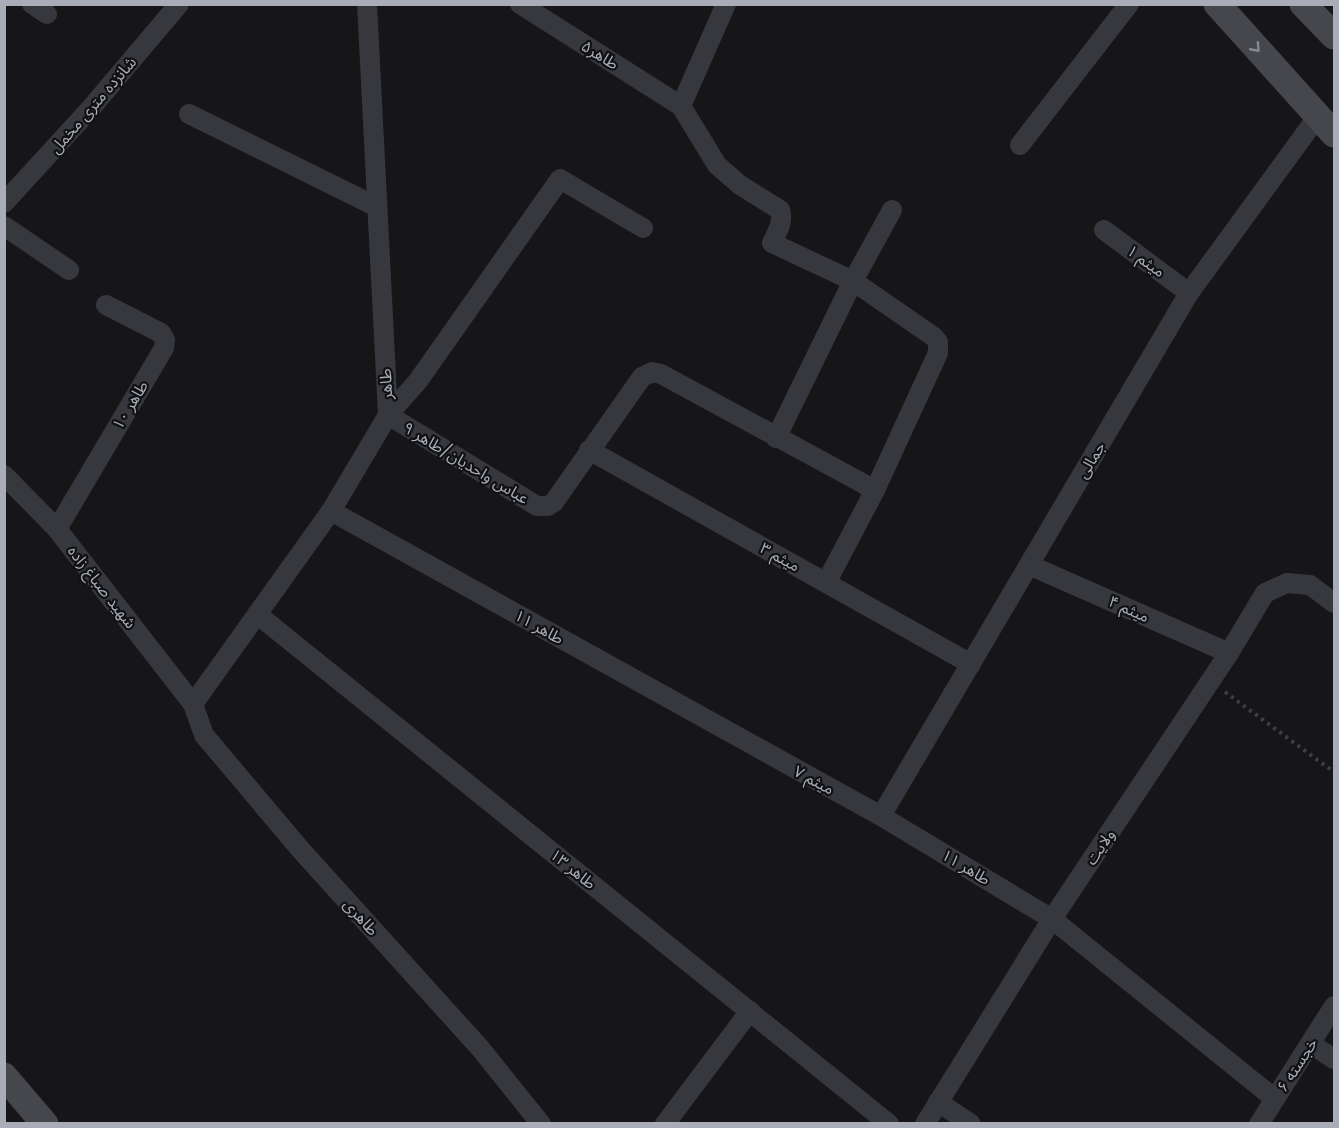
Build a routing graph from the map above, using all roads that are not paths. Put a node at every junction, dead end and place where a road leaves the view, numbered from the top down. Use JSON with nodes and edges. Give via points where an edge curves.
{"nodes":[{"id":1,"x":179,"y":4,"type":"edge"},
{"id":2,"x":366,"y":4,"type":"edge"},
{"id":3,"x":520,"y":4,"type":"edge"},
{"id":4,"x":726,"y":4,"type":"edge"},
{"id":5,"x":1129,"y":4,"type":"edge"},
{"id":6,"x":1217,"y":4,"type":"edge"},
{"id":7,"x":1303,"y":4,"type":"edge"},
{"id":8,"x":1335,"y":36,"type":"edge"},
{"id":9,"x":681,"y":106,"type":"junction"},
{"id":10,"x":189,"y":114,"type":"dead end"},
{"id":11,"x":1326,"y":125,"type":"edge"},
{"id":12,"x":1020,"y":145,"type":"dead end"},
{"id":13,"x":4,"y":203,"type":"edge"},
{"id":14,"x":377,"y":207,"type":"junction"},
{"id":15,"x":892,"y":210,"type":"dead end"},
{"id":16,"x":4,"y":226,"type":"edge"},
{"id":17,"x":643,"y":228,"type":"dead end"},
{"id":18,"x":1104,"y":230,"type":"dead end"},
{"id":19,"x":69,"y":270,"type":"dead end"},
{"id":20,"x":853,"y":281,"type":"junction"},
{"id":21,"x":1189,"y":292,"type":"junction"},
{"id":22,"x":106,"y":305,"type":"dead end"},
{"id":23,"x":388,"y":415,"type":"junction"},
{"id":24,"x":776,"y":438,"type":"junction"},
{"id":25,"x":589,"y":450,"type":"junction"},
{"id":26,"x":4,"y":475,"type":"edge"},
{"id":27,"x":875,"y":490,"type":"junction"},
{"id":28,"x":331,"y":511,"type":"junction"},
{"id":29,"x":57,"y":529,"type":"junction"},
{"id":30,"x":1029,"y":565,"type":"junction"},
{"id":31,"x":826,"y":583,"type":"junction"},
{"id":32,"x":1335,"y":603,"type":"edge"},
{"id":33,"x":258,"y":614,"type":"junction"},
{"id":34,"x":1229,"y":653,"type":"junction"},
{"id":35,"x":971,"y":664,"type":"junction"},
{"id":36,"x":193,"y":704,"type":"junction"},
{"id":37,"x":747,"y":743,"type":"joint"},
{"id":38,"x":881,"y":816,"type":"junction"},
{"id":39,"x":1052,"y":919,"type":"junction"},
{"id":40,"x":1335,"y":1006,"type":"edge"},
{"id":41,"x":750,"y":1011,"type":"junction"},
{"id":42,"x":1311,"y":1044,"type":"junction"},
{"id":43,"x":1335,"y":1059,"type":"edge"},
{"id":44,"x":4,"y":1076,"type":"edge"},
{"id":45,"x":1275,"y":1099,"type":"junction"},
{"id":46,"x":938,"y":1102,"type":"junction"},
{"id":47,"x":45,"y":1124,"type":"edge"},
{"id":48,"x":541,"y":1124,"type":"edge"},
{"id":49,"x":665,"y":1124,"type":"edge"},
{"id":50,"x":889,"y":1124,"type":"edge"},
{"id":51,"x":925,"y":1124,"type":"edge"},
{"id":52,"x":971,"y":1124,"type":"edge"},
{"id":53,"x":1259,"y":1124,"type":"edge"}],
"edges":[{"from":1,"to":13,"type":"street","name":"شانزده متری مخمل"},
{"from":2,"to":14,"type":"street","name":"طاهر"},
{"from":3,"to":9,"type":"street","name":"طاهر۵"},
{"from":4,"to":9,"type":"street"},
{"from":5,"to":12,"type":"street"},
{"from":6,"to":11,"type":"street","one_way":true},
{"from":7,"to":8,"type":"street"},
{"from":9,"to":20,"type":"street","via":[[717,165],[780,210],[781,222],[772,243]]},
{"from":10,"to":14,"type":"street"},
{"from":11,"to":21,"type":"street","name":"جمالی"},
{"from":14,"to":23,"type":"street","name":"طاهر"},
{"from":15,"to":20,"type":"street"},
{"from":16,"to":19,"type":"street"},
{"from":17,"to":23,"type":"street","via":[[560,179],[418,381]]},
{"from":18,"to":21,"type":"street","name":"میثم ۱"},
{"from":20,"to":24,"type":"street"},
{"from":20,"to":27,"type":"street","via":[[938,342],[938,352]]},
{"from":21,"to":30,"type":"street","name":"جمالی"},
{"from":22,"to":29,"type":"street","name":"طاهر ۱۰","via":[[161,333],[164,348]]},
{"from":23,"to":25,"type":"street","name":"عباس واحدیان/طاهر ۹","via":[[537,506],[554,502]]},
{"from":23,"to":28,"type":"street","name":"طاهر"},
{"from":24,"to":25,"type":"street","name":"عباس واحدیان/طاهر ۹","via":[[652,372],[642,377]]},
{"from":24,"to":27,"type":"street"},
{"from":25,"to":31,"type":"street","name":"میثم ۳"},
{"from":26,"to":29,"type":"street","name":"شهید صباغ زاده"},
{"from":27,"to":31,"type":"street"},
{"from":28,"to":33,"type":"street","name":"طاهر"},
{"from":28,"to":37,"type":"street","name":"طاهر ۱۱"},
{"from":29,"to":36,"type":"street","name":"شهید صباغ زاده"},
{"from":30,"to":34,"type":"street","name":"میثم ۴"},
{"from":30,"to":35,"type":"street","name":"جمالی"},
{"from":31,"to":35,"type":"street","name":"میثم ۳"},
{"from":32,"to":34,"type":"street","name":"ولایت","via":[[1310,585],[1287,583],[1265,593]]},
{"from":33,"to":36,"type":"street","name":"طاهر"},
{"from":33,"to":41,"type":"street","name":"طاهر ۱۳"},
{"from":34,"to":39,"type":"street","name":"ولایت"},
{"from":35,"to":38,"type":"street","name":"جمالی"},
{"from":36,"to":48,"type":"street","name":"طاهری","via":[[204,735],[300,849],[480,1048]]},
{"from":37,"to":38,"type":"street","name":"میثم ۷"},
{"from":38,"to":39,"type":"street","name":"طاهر ۱۱"},
{"from":39,"to":45,"type":"street","name":"طاهر ۱۱"},
{"from":39,"to":46,"type":"street","name":"ولایت"},
{"from":40,"to":42,"type":"street","name":"خجسته ۶"},
{"from":41,"to":49,"type":"street"},
{"from":41,"to":50,"type":"street","name":"طاهر ۱۳"},
{"from":42,"to":43,"type":"street"},
{"from":42,"to":45,"type":"street","name":"خجسته ۶"},
{"from":44,"to":47,"type":"street"},
{"from":45,"to":53,"type":"street","name":"خجسته ۶"},
{"from":46,"to":51,"type":"street","name":"ولایت"},
{"from":46,"to":52,"type":"street"}]}
